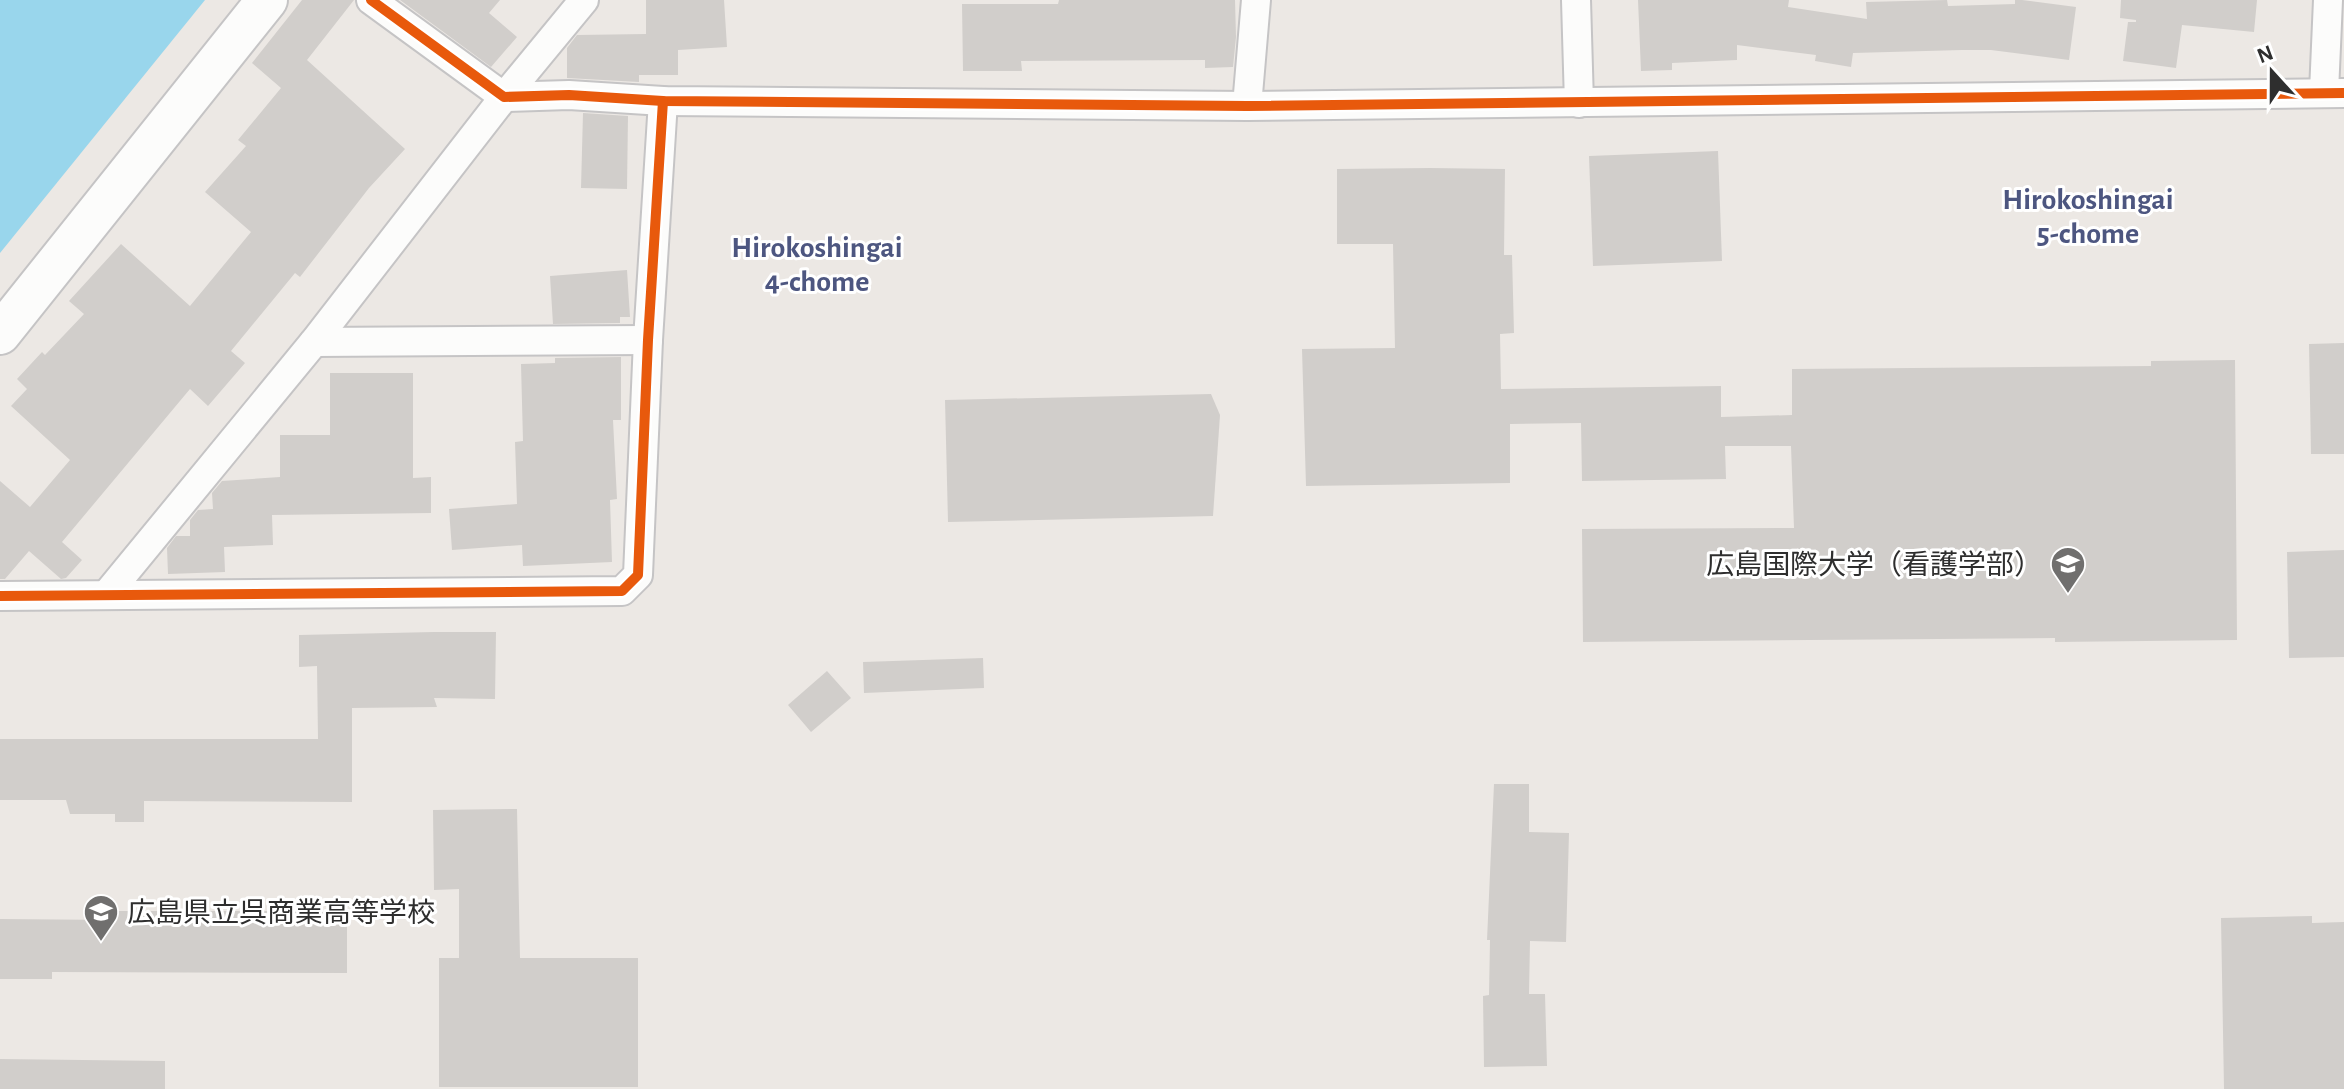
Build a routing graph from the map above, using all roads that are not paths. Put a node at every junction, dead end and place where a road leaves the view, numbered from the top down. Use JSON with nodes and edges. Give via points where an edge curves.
{"nodes":[{"id":1,"x":267,"y":0,"type":"edge"},
{"id":2,"x":371,"y":0,"type":"edge"},
{"id":3,"x":584,"y":0,"type":"edge"},
{"id":4,"x":1256,"y":0,"type":"edge"},
{"id":5,"x":1576,"y":0,"type":"edge"},
{"id":6,"x":2328,"y":0,"type":"edge"},
{"id":7,"x":2334,"y":93,"type":"edge"},
{"id":8,"x":504,"y":97,"type":"junction"},
{"id":9,"x":663,"y":101,"type":"junction"},
{"id":10,"x":1579,"y":103,"type":"junction"},
{"id":11,"x":1247,"y":106,"type":"junction"},
{"id":12,"x":0,"y":334,"type":"edge"},
{"id":13,"x":648,"y":340,"type":"junction"},
{"id":14,"x":314,"y":342,"type":"junction"},
{"id":15,"x":107,"y":594,"type":"junction"},
{"id":16,"x":0,"y":596,"type":"edge"}],
"edges":[{"from":1,"to":12,"type":"street"},
{"from":2,"to":8,"type":"street"},
{"from":3,"to":8,"type":"street"},
{"from":4,"to":11,"type":"street"},
{"from":5,"to":10,"type":"street"},
{"from":6,"to":7,"type":"street"},
{"from":7,"to":10,"type":"street"},
{"from":8,"to":9,"type":"street"},
{"from":8,"to":14,"type":"street"},
{"from":9,"to":11,"type":"street"},
{"from":9,"to":13,"type":"street"},
{"from":10,"to":11,"type":"street"},
{"from":13,"to":14,"type":"street"},
{"from":13,"to":15,"type":"street","via":[[638,575],[622,591]]},
{"from":14,"to":15,"type":"street"},
{"from":15,"to":16,"type":"street"}]}
